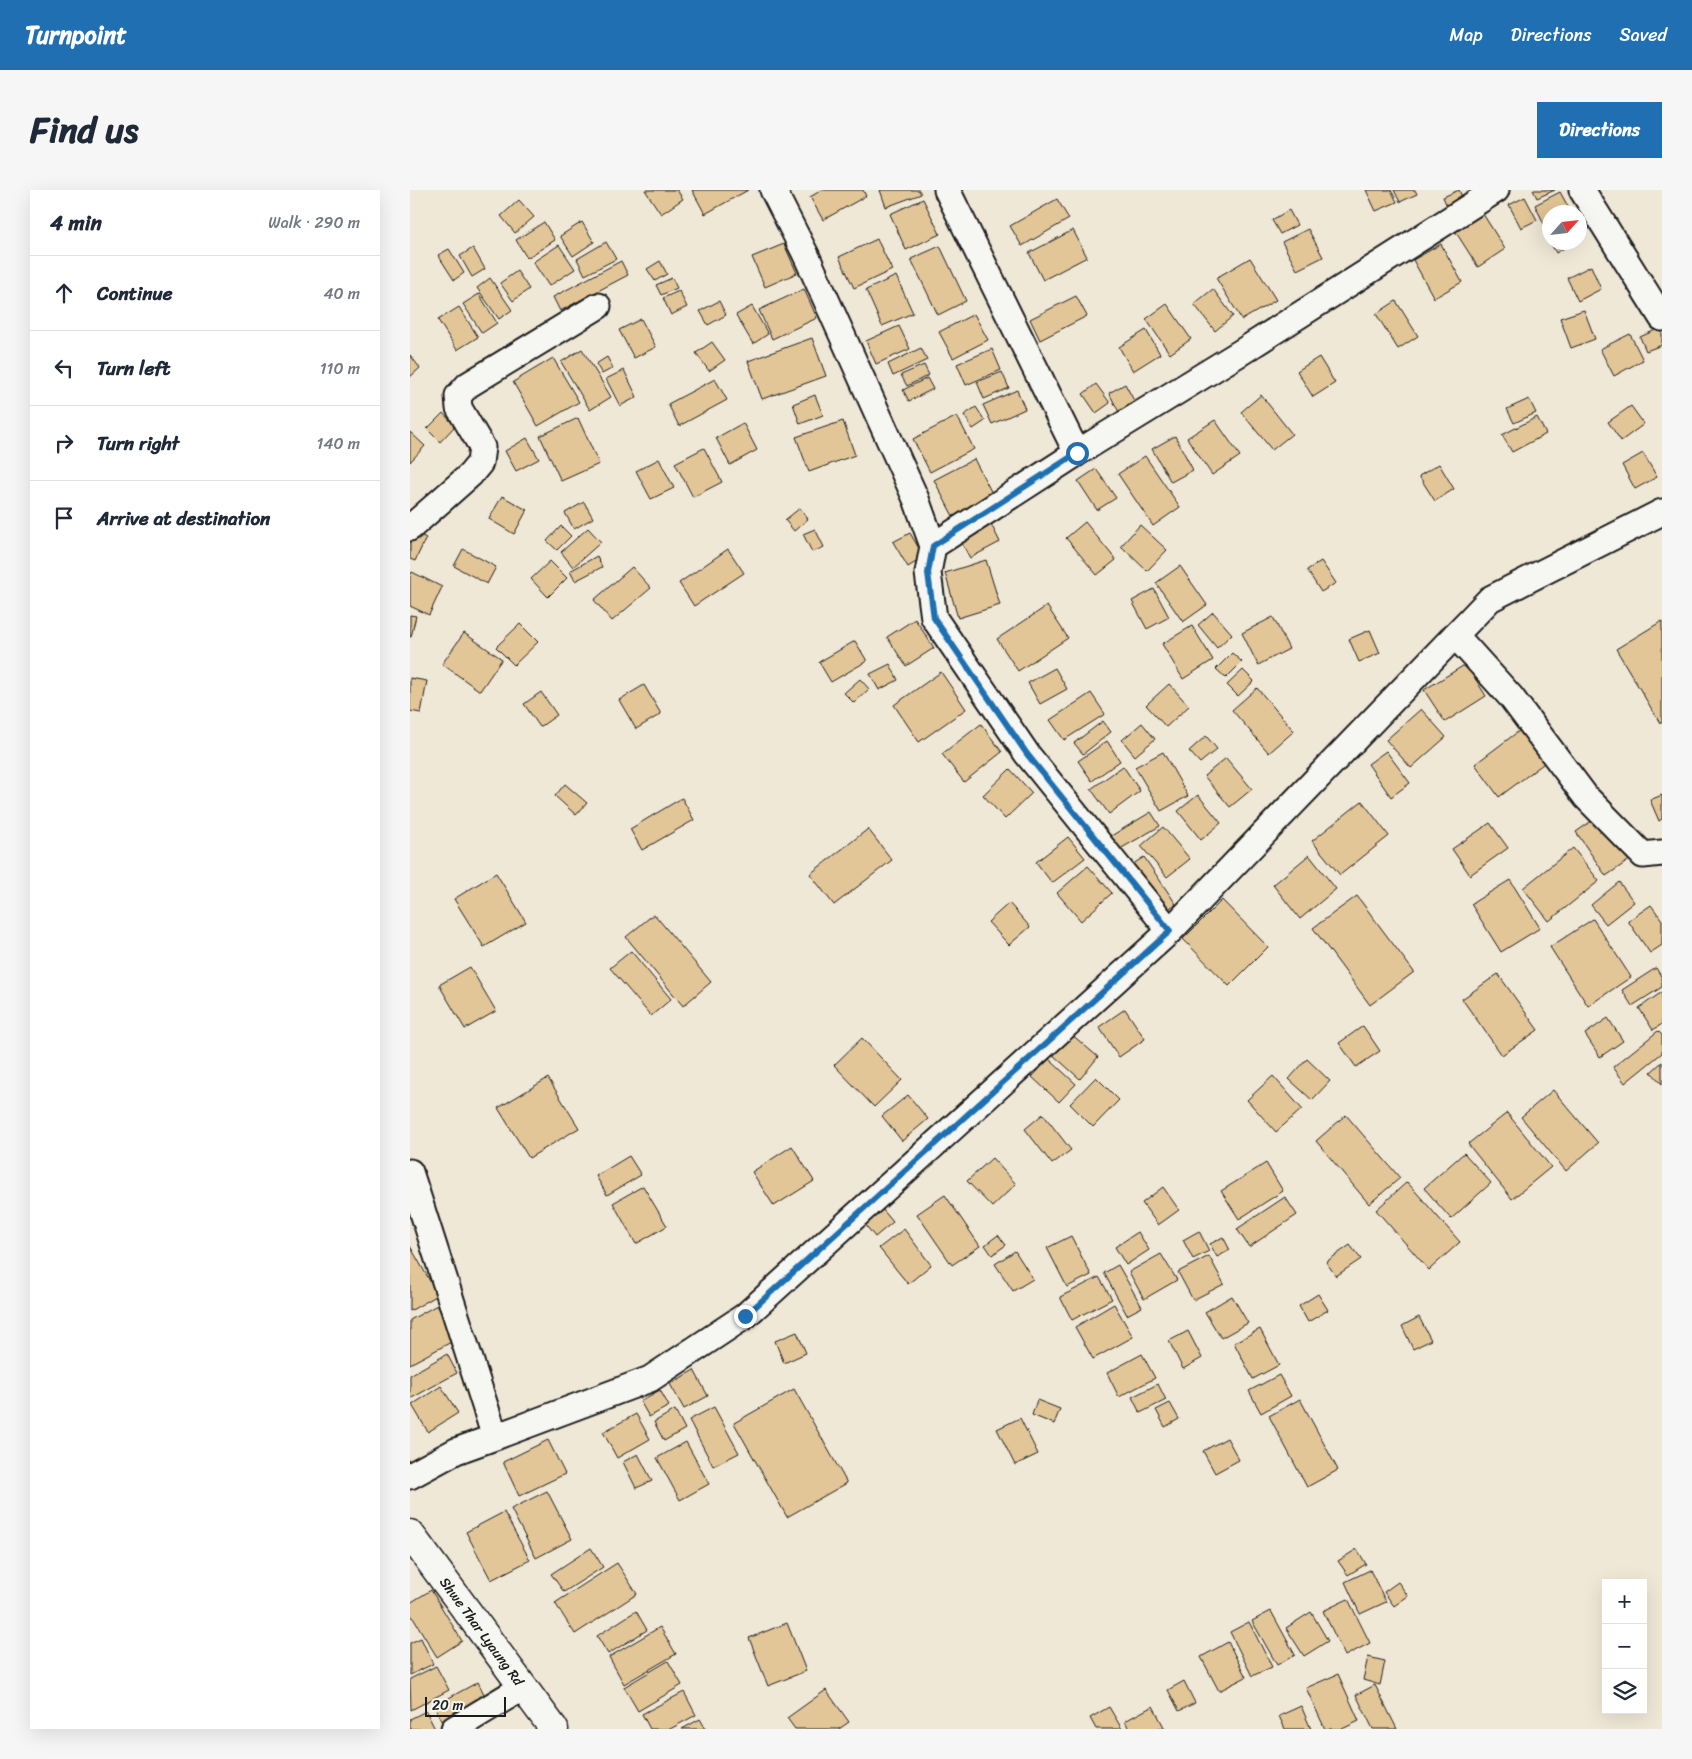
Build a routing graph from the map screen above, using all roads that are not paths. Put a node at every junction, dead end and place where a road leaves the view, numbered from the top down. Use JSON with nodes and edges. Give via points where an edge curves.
{"nodes":[{"id":1,"x":773,"y":190,"type":"edge"},
{"id":2,"x":947,"y":190,"type":"edge"},
{"id":3,"x":1496,"y":190,"type":"edge"},
{"id":4,"x":1582,"y":190,"type":"edge"},
{"id":5,"x":598,"y":306,"type":"dead end"},
{"id":6,"x":1662,"y":318,"type":"edge"},
{"id":7,"x":1077,"y":453,"type":"junction"},
{"id":8,"x":1662,"y":512,"type":"edge"},
{"id":9,"x":410,"y":528,"type":"edge"},
{"id":10,"x":933,"y":546,"type":"junction"},
{"id":11,"x":1455,"y":635,"type":"junction"},
{"id":12,"x":1662,"y":853,"type":"edge"},
{"id":13,"x":1170,"y":931,"type":"junction"},
{"id":14,"x":410,"y":1172,"type":"edge"},
{"id":15,"x":495,"y":1437,"type":"junction"},
{"id":16,"x":410,"y":1476,"type":"edge"},
{"id":17,"x":410,"y":1534,"type":"edge"},
{"id":18,"x":523,"y":1687,"type":"junction"},
{"id":19,"x":454,"y":1729,"type":"edge"},
{"id":20,"x":554,"y":1729,"type":"edge"}],
"edges":[{"from":1,"to":10,"type":"street","via":[[806,255],[912,490]]},
{"from":2,"to":7,"type":"street"},
{"from":3,"to":7,"type":"street"},
{"from":4,"to":6,"type":"street"},
{"from":5,"to":9,"type":"street","via":[[468,385],[458,396],[459,408],[482,447],[480,463]]},
{"from":7,"to":10,"type":"street"},
{"from":8,"to":11,"type":"street","via":[[1490,599]]},
{"from":10,"to":13,"type":"street","via":[[928,573],[934,618],[1027,754]]},
{"from":11,"to":12,"type":"street","via":[[1511,697],[1586,797],[1643,855]]},
{"from":11,"to":13,"type":"street"},
{"from":13,"to":15,"type":"street","via":[[745,1316],[650,1379]]},
{"from":14,"to":15,"type":"street"},
{"from":15,"to":16,"type":"street","via":[[456,1451]]},
{"from":17,"to":18,"type":"street","name":"Shwe Thar Lyaung Rd"},
{"from":18,"to":19,"type":"street"},
{"from":18,"to":20,"type":"street","name":"Shwe Thar Lyaung Rd"}]}
